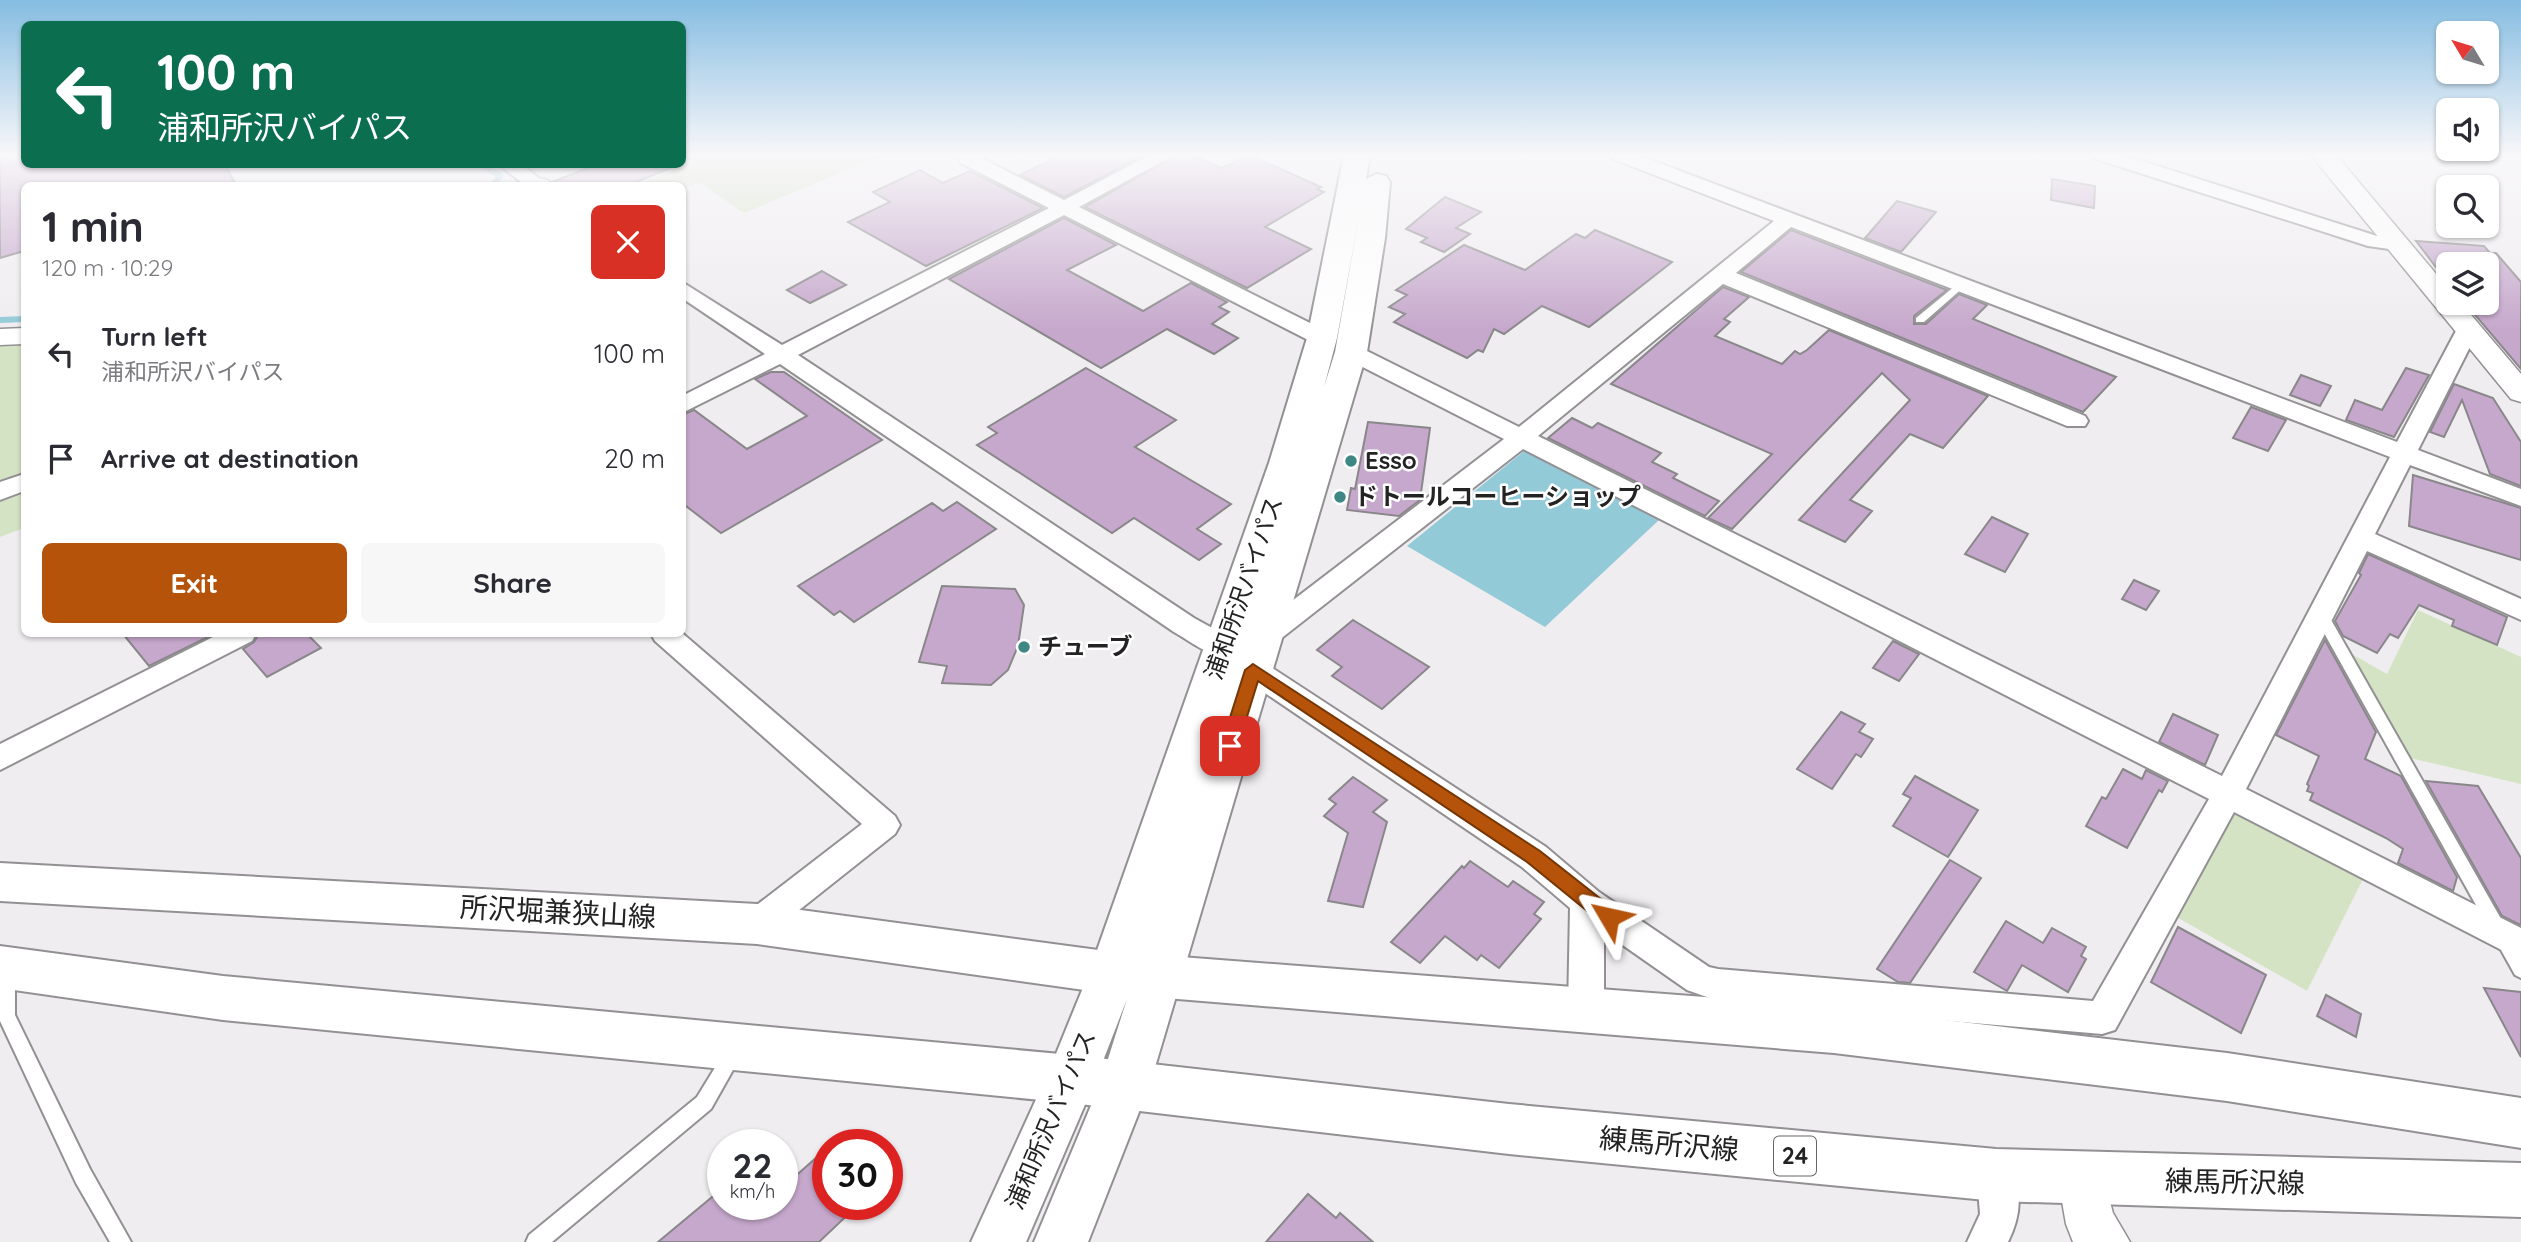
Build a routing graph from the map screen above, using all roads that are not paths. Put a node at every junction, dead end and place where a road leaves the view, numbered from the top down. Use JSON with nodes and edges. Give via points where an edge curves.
{"nodes":[{"id":1,"x":1054,"y":213,"type":"edge"},
{"id":2,"x":1074,"y":213,"type":"edge"},
{"id":3,"x":1351,"y":213,"type":"edge"},
{"id":4,"x":1374,"y":213,"type":"edge"},
{"id":5,"x":1773,"y":213,"type":"edge"},
{"id":6,"x":2282,"y":213,"type":"edge"},
{"id":7,"x":2371,"y":213,"type":"edge"},
{"id":8,"x":1789,"y":219,"type":"junction"},
{"id":9,"x":2396,"y":244,"type":"junction"},
{"id":10,"x":1721,"y":275,"type":"junction"},
{"id":11,"x":1961,"y":284,"type":"junction"},
{"id":12,"x":686,"y":291,"type":"edge"},
{"id":13,"x":1920,"y":320,"type":"dead end"},
{"id":14,"x":2468,"y":329,"type":"junction"},
{"id":15,"x":21,"y":336,"type":"edge"},
{"id":16,"x":0,"y":337,"type":"edge"},
{"id":17,"x":1336,"y":345,"type":"junction"},
{"id":18,"x":781,"y":355,"type":"junction"},
{"id":19,"x":2521,"y":394,"type":"edge"},
{"id":20,"x":686,"y":404,"type":"edge"},
{"id":21,"x":2076,"y":421,"type":"dead end"},
{"id":22,"x":1521,"y":438,"type":"junction"},
{"id":23,"x":2406,"y":452,"type":"junction"},
{"id":24,"x":21,"y":483,"type":"edge"},
{"id":25,"x":0,"y":492,"type":"edge"},
{"id":26,"x":2521,"y":498,"type":"edge"},
{"id":27,"x":2361,"y":538,"type":"junction"},
{"id":28,"x":2521,"y":610,"type":"edge"},
{"id":29,"x":2321,"y":615,"type":"junction"},
{"id":30,"x":236,"y":637,"type":"edge"},
{"id":31,"x":668,"y":637,"type":"edge"},
{"id":32,"x":1247,"y":651,"type":"junction"},
{"id":33,"x":0,"y":758,"type":"edge"},
{"id":34,"x":2228,"y":794,"type":"junction"},
{"id":35,"x":0,"y":883,"type":"edge"},
{"id":36,"x":1587,"y":902,"type":"junction"},
{"id":37,"x":757,"y":924,"type":"junction"},
{"id":38,"x":2511,"y":940,"type":"edge"},
{"id":39,"x":3,"y":967,"type":"edge"},
{"id":40,"x":2521,"y":970,"type":"edge"},
{"id":41,"x":1136,"y":975,"type":"junction"},
{"id":42,"x":1586,"y":1011,"type":"junction"},
{"id":43,"x":736,"y":1049,"type":"junction"},
{"id":44,"x":1071,"y":1079,"type":"junction"},
{"id":45,"x":1125,"y":1084,"type":"junction"},
{"id":46,"x":2521,"y":1123,"type":"edge"},
{"id":47,"x":1996,"y":1175,"type":"junction"},
{"id":48,"x":2521,"y":1190,"type":"edge"},
{"id":49,"x":2089,"y":1222,"type":"edge"},
{"id":50,"x":1074,"y":1235,"type":"edge"},
{"id":51,"x":121,"y":1242,"type":"edge"},
{"id":52,"x":536,"y":1242,"type":"edge"},
{"id":53,"x":998,"y":1242,"type":"edge"},
{"id":54,"x":1987,"y":1242,"type":"edge"}],
"edges":[{"from":1,"to":18,"type":"street"},
{"from":2,"to":17,"type":"street"},
{"from":3,"to":17,"type":"main road","name":"浦和所沢バイパス"},
{"from":4,"to":17,"type":"main road","name":"浦和所沢バイパス","via":[[1371,238]]},
{"from":5,"to":8,"type":"street"},
{"from":6,"to":9,"type":"street","via":[[2375,243]]},
{"from":7,"to":9,"type":"street"},
{"from":8,"to":10,"type":"street"},
{"from":8,"to":11,"type":"street"},
{"from":9,"to":14,"type":"street"},
{"from":10,"to":21,"type":"street"},
{"from":10,"to":22,"type":"street"},
{"from":11,"to":13,"type":"lane"},
{"from":11,"to":23,"type":"street"},
{"from":12,"to":18,"type":"street"},
{"from":14,"to":19,"type":"street"},
{"from":14,"to":23,"type":"street"},
{"from":15,"to":16,"type":"street"},
{"from":17,"to":22,"type":"street"},
{"from":17,"to":32,"type":"main road","name":"浦和所沢バイパス","via":[[1286,463]]},
{"from":18,"to":20,"type":"street"},
{"from":18,"to":32,"type":"street","via":[[1184,625]]},
{"from":22,"to":32,"type":"street"},
{"from":22,"to":34,"type":"street"},
{"from":23,"to":26,"type":"street"},
{"from":23,"to":27,"type":"street"},
{"from":24,"to":25,"type":"street"},
{"from":27,"to":28,"type":"street"},
{"from":27,"to":29,"type":"street"},
{"from":29,"to":34,"type":"street"},
{"from":29,"to":38,"type":"lane"},
{"from":30,"to":33,"type":"street"},
{"from":31,"to":37,"type":"street","via":[[884,825]]},
{"from":32,"to":36,"type":"street","via":[[1534,857]]},
{"from":32,"to":41,"type":"main road","name":"浦和所沢バイパス"},
{"from":34,"to":36,"type":"street","via":[[2102,1018],[1718,985],[1699,979]]},
{"from":34,"to":38,"type":"street"},
{"from":35,"to":37,"type":"main road","name":"所沢堀兼狭山線"},
{"from":36,"to":42,"type":"street"},
{"from":37,"to":41,"type":"main road","name":"所沢堀兼狭山線"},
{"from":38,"to":40,"type":"lane"},
{"from":39,"to":43,"type":"main road","via":[[223,998]]},
{"from":39,"to":51,"type":"lane","via":[[6,1015],[83,1175]]},
{"from":41,"to":42,"type":"main road"},
{"from":41,"to":44,"type":"main road","name":"浦和所沢バイパス"},
{"from":41,"to":45,"type":"main road","name":"浦和所沢バイパス"},
{"from":42,"to":46,"type":"main road","via":[[1834,1030],[2080,1059]]},
{"from":43,"to":44,"type":"main road"},
{"from":43,"to":52,"type":"lane","via":[[704,1103]]},
{"from":44,"to":45,"type":"main road","name":"練馬所沢線","number":"24"},
{"from":44,"to":53,"type":"main road","name":"浦和所沢バイパス"},
{"from":45,"to":47,"type":"main road","name":"練馬所沢線","number":"24","via":[[1509,1129]]},
{"from":45,"to":50,"type":"main road","name":"浦和所沢バイパス"},
{"from":47,"to":49,"type":"main road","name":"練馬所沢線","number":"24"},
{"from":47,"to":54,"type":"street","via":[[2000,1216]]},
{"from":48,"to":49,"type":"main road","name":"練馬所沢線","number":"24"}]}
